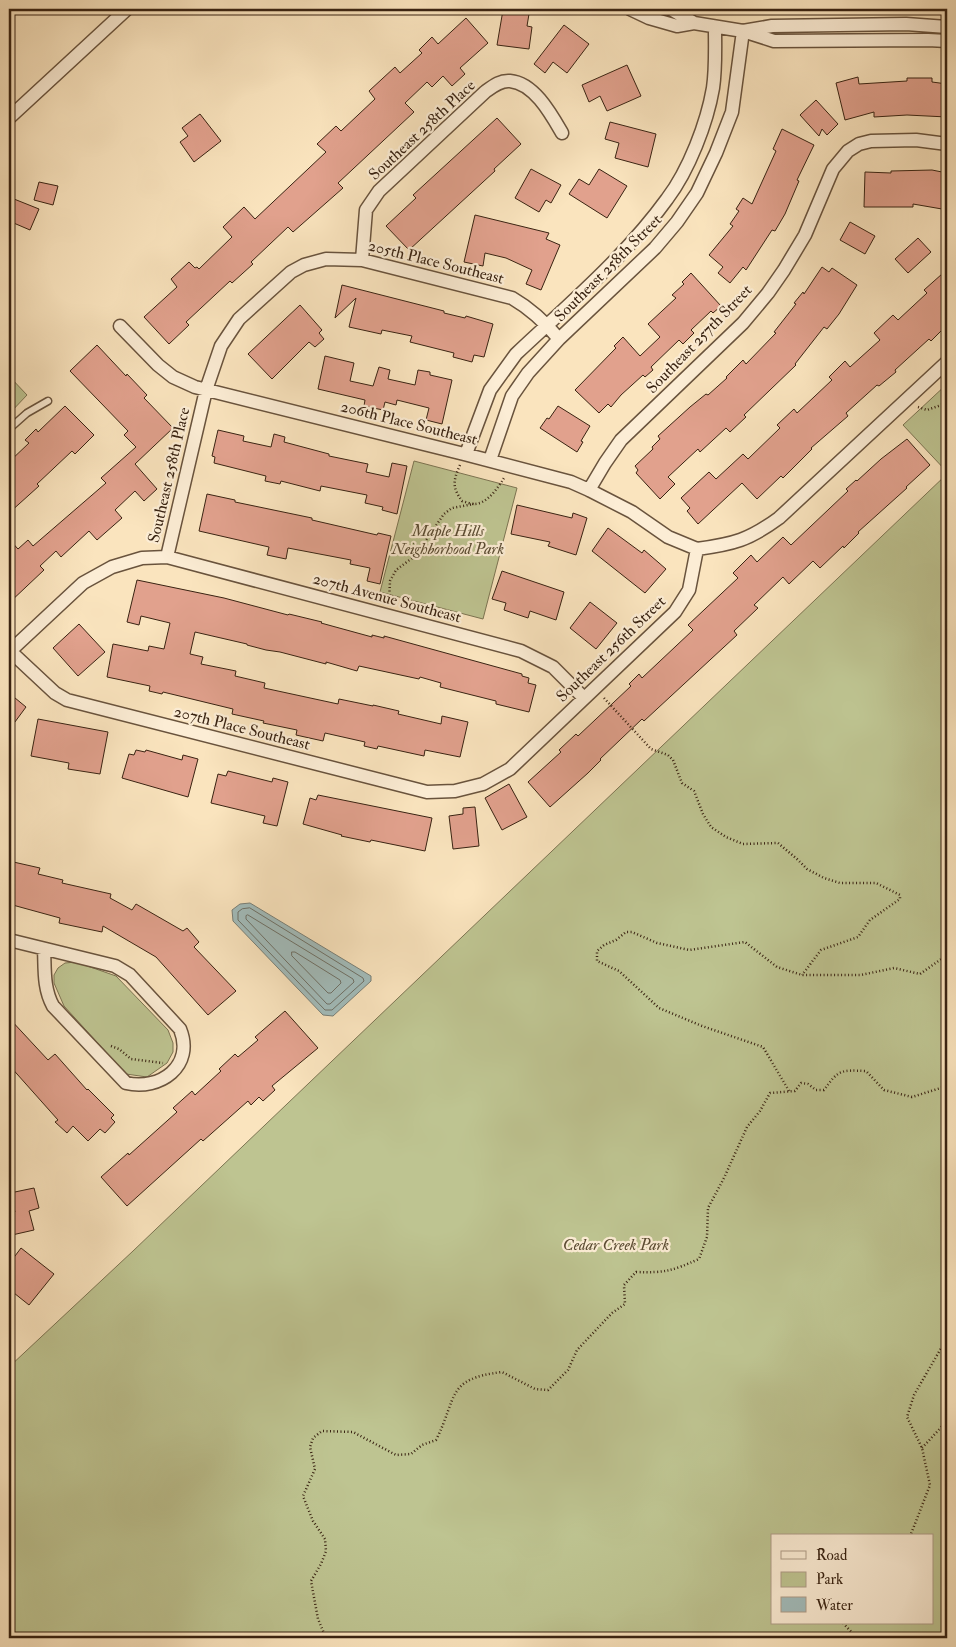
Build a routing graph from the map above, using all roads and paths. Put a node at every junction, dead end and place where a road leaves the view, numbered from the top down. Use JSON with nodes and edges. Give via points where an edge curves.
{"nodes":[{"id":1,"x":127,"y":9,"type":"edge"},
{"id":2,"x":630,"y":9,"type":"edge"},
{"id":3,"x":671,"y":9,"type":"edge"},
{"id":4,"x":694,"y":23,"type":"junction"},
{"id":5,"x":947,"y":26,"type":"edge"},
{"id":6,"x":715,"y":27,"type":"junction"},
{"id":7,"x":743,"y":31,"type":"junction"},
{"id":8,"x":947,"y":41,"type":"edge"},
{"id":9,"x":9,"y":118,"type":"edge"},
{"id":10,"x":562,"y":133,"type":"dead end"},
{"id":11,"x":947,"y":144,"type":"edge"},
{"id":12,"x":362,"y":260,"type":"junction"},
{"id":13,"x":547,"y":325,"type":"junction"},
{"id":14,"x":120,"y":326,"type":"dead end"},
{"id":15,"x":559,"y":339,"type":"junction"},
{"id":16,"x":947,"y":362,"type":"edge"},
{"id":17,"x":206,"y":390,"type":"junction"},
{"id":18,"x":910,"y":398,"type":"junction"},
{"id":19,"x":48,"y":401,"type":"dead end"},
{"id":20,"x":947,"y":403,"type":"edge"},
{"id":21,"x":9,"y":429,"type":"edge"},
{"id":22,"x":465,"y":454,"type":"junction"},
{"id":23,"x":490,"y":460,"type":"junction"},
{"id":24,"x":511,"y":466,"type":"junction"},
{"id":25,"x":589,"y":490,"type":"junction"},
{"id":26,"x":474,"y":504,"type":"junction"},
{"id":27,"x":697,"y":549,"type":"junction"},
{"id":28,"x":167,"y":557,"type":"junction"},
{"id":29,"x":389,"y":615,"type":"junction"},
{"id":30,"x":10,"y":652,"type":"edge"},
{"id":31,"x":595,"y":688,"type":"junction"},
{"id":32,"x":584,"y":698,"type":"junction"},
{"id":33,"x":483,"y":784,"type":"joint"},
{"id":34,"x":9,"y":940,"type":"edge"},
{"id":35,"x":44,"y":948,"type":"junction"},
{"id":36,"x":947,"y":955,"type":"edge"},
{"id":37,"x":802,"y":975,"type":"junction"},
{"id":38,"x":92,"y":1048,"type":"junction"},
{"id":39,"x":175,"y":1070,"type":"junction"},
{"id":40,"x":947,"y":1086,"type":"edge"},
{"id":41,"x":789,"y":1091,"type":"junction"},
{"id":42,"x":947,"y":1338,"type":"edge"},
{"id":43,"x":947,"y":1421,"type":"edge"},
{"id":44,"x":922,"y":1448,"type":"junction"},
{"id":45,"x":910,"y":1534,"type":"edge"},
{"id":46,"x":844,"y":1624,"type":"edge"},
{"id":47,"x":326,"y":1638,"type":"edge"},
{"id":48,"x":857,"y":1638,"type":"edge"}],
"edges":[{"from":1,"to":9,"type":"street"},
{"from":2,"to":4,"type":"street","via":[[677,26]]},
{"from":3,"to":4,"type":"street"},
{"from":4,"to":6,"type":"street"},
{"from":5,"to":7,"type":"street","via":[[781,26]]},
{"from":6,"to":7,"type":"street"},
{"from":6,"to":13,"type":"street","name":"Southeast 258th Street","via":[[713,87],[703,124],[686,166],[668,198],[610,263]]},
{"from":7,"to":8,"type":"street","via":[[774,41]]},
{"from":7,"to":15,"type":"street","name":"Southeast 258th Street","via":[[732,112],[697,193],[678,222],[654,248]]},
{"from":10,"to":12,"type":"street","name":"Southeast 258th Place","via":[[547,107],[524,86],[509,81],[497,84],[378,192],[366,210]]},
{"from":11,"to":25,"type":"street","name":"Southeast 257th Street","via":[[916,140],[871,141],[848,151],[833,169],[805,234],[768,293],[743,324],[622,440]]},
{"from":12,"to":13,"type":"street","name":"205th Place Southeast","via":[[512,298],[527,306]]},
{"from":12,"to":17,"type":"street","name":"205th Place Southeast","via":[[326,258],[291,272],[229,332]]},
{"from":13,"to":15,"type":"street","name":"205th Place Southeast"},
{"from":13,"to":22,"type":"street","name":"Southeast 258th Street","via":[[516,354],[490,390]]},
{"from":14,"to":17,"type":"street","name":"206th Place Southeast","via":[[173,377]]},
{"from":15,"to":23,"type":"street","name":"Southeast 258th Street","via":[[512,396]]},
{"from":16,"to":18,"type":"street"},
{"from":17,"to":22,"type":"street","name":"206th Place Southeast"},
{"from":17,"to":28,"type":"street","name":"Southeast 258th Place"},
{"from":18,"to":20,"type":"path","via":[[919,408],[927,410]]},
{"from":18,"to":27,"type":"street","via":[[779,518],[738,542]]},
{"from":19,"to":21,"type":"lane"},
{"from":22,"to":23,"type":"street","name":"206th Place Southeast"},
{"from":22,"to":26,"type":"path","via":[[455,476],[454,487],[462,501]]},
{"from":23,"to":24,"type":"street","name":"206th Place Southeast"},
{"from":24,"to":25,"type":"street","name":"206th Place Southeast"},
{"from":24,"to":26,"type":"path","via":[[498,488],[482,502]]},
{"from":25,"to":27,"type":"street","name":"206th Place Southeast","via":[[632,512],[668,537]]},
{"from":26,"to":29,"type":"path","via":[[452,508],[444,514],[414,556],[396,570],[390,581]]},
{"from":27,"to":31,"type":"street","name":"Southeast 256th Street","via":[[689,590],[683,602]]},
{"from":28,"to":29,"type":"street","name":"207th Avenue Southeast"},
{"from":28,"to":30,"type":"street","name":"Southeast 258th Place","via":[[142,558],[112,567],[83,583]]},
{"from":29,"to":32,"type":"street","name":"207th Avenue Southeast","via":[[521,651],[553,667]]},
{"from":30,"to":33,"type":"street","name":"207th Place Southeast","via":[[67,700],[427,792],[455,791]]},
{"from":31,"to":32,"type":"street","name":"Southeast 256th Street"},
{"from":31,"to":37,"type":"path","via":[[651,749],[673,760],[682,783],[694,791],[711,827],[743,844],[778,844],[807,869],[824,878],[840,883],[876,882],[900,895],[900,899],[870,920],[858,937],[821,950]]},
{"from":32,"to":33,"type":"street","name":"Southeast 256th Street","via":[[510,769]]},
{"from":34,"to":35,"type":"street"},
{"from":35,"to":38,"type":"street","via":[[48,997]]},
{"from":35,"to":39,"type":"street","via":[[115,966],[130,975],[180,1029],[184,1046]]},
{"from":36,"to":37,"type":"path","via":[[920,974],[894,968],[861,975]]},
{"from":37,"to":41,"type":"path","via":[[777,967],[746,942],[689,950],[626,932],[598,951],[597,961],[619,970],[659,1008],[763,1047]]},
{"from":38,"to":39,"type":"path","via":[[115,1047],[131,1059],[158,1062]]},
{"from":38,"to":39,"type":"street","via":[[126,1083],[136,1086],[161,1080]]},
{"from":40,"to":41,"type":"path","via":[[912,1097],[884,1090],[866,1071],[847,1070],[834,1075],[824,1090],[802,1083],[795,1091]]},
{"from":41,"to":47,"type":"path","via":[[770,1094],[747,1127],[708,1208],[707,1237],[699,1259],[663,1273],[636,1272],[624,1285],[625,1304],[577,1350],[568,1370],[548,1390],[535,1389],[502,1372],[467,1380],[455,1391],[436,1440],[411,1454],[396,1455],[353,1432],[322,1431],[313,1438],[310,1447],[315,1469],[303,1496],[325,1539],[326,1551],[311,1581],[318,1619]]},
{"from":42,"to":44,"type":"path","via":[[914,1395],[908,1417]]},
{"from":43,"to":44,"type":"path"},
{"from":44,"to":45,"type":"path","via":[[930,1485]]},
{"from":46,"to":48,"type":"path"}]}
